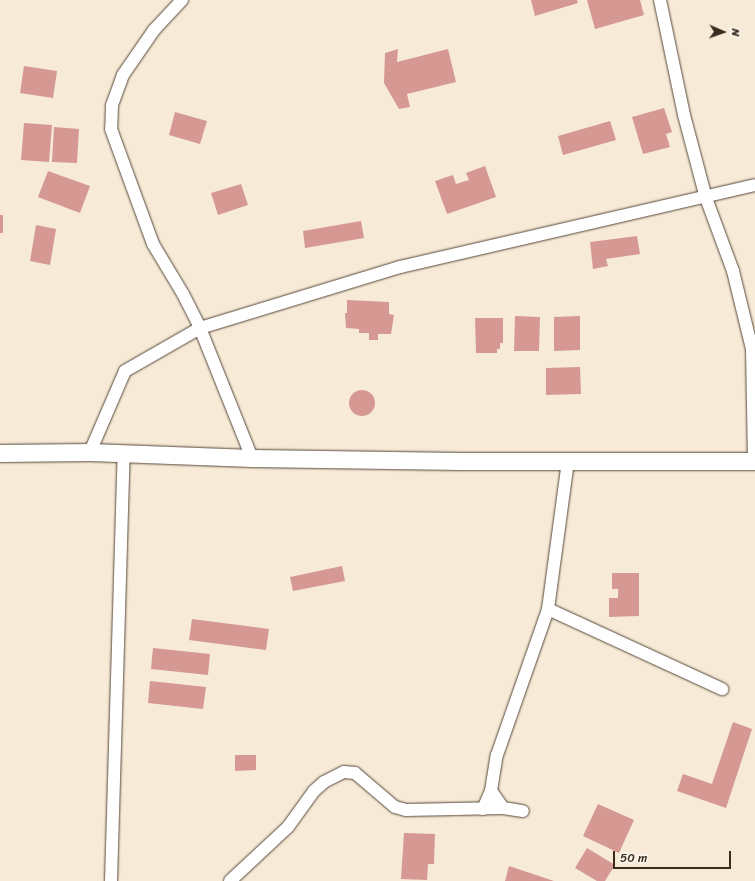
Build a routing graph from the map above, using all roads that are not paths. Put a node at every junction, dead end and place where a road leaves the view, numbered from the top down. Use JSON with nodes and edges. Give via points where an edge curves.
{"nodes":[{"id":1,"x":182,"y":0,"type":"edge"},
{"id":2,"x":660,"y":0,"type":"edge"},
{"id":3,"x":755,"y":186,"type":"edge"},
{"id":4,"x":706,"y":198,"type":"junction"},
{"id":5,"x":200,"y":328,"type":"junction"},
{"id":6,"x":90,"y":452,"type":"junction"},
{"id":7,"x":0,"y":453,"type":"edge"},
{"id":8,"x":124,"y":453,"type":"junction"},
{"id":9,"x":252,"y":458,"type":"junction"},
{"id":10,"x":568,"y":461,"type":"junction"},
{"id":11,"x":754,"y":461,"type":"edge"},
{"id":12,"x":548,"y":609,"type":"junction"},
{"id":13,"x":722,"y":689,"type":"dead end"},
{"id":14,"x":491,"y":791,"type":"junction"},
{"id":15,"x":483,"y":808,"type":"junction"},
{"id":16,"x":503,"y":808,"type":"junction"},
{"id":17,"x":523,"y":811,"type":"dead end"},
{"id":18,"x":111,"y":881,"type":"edge"},
{"id":19,"x":230,"y":881,"type":"edge"}],
"edges":[{"from":1,"to":5,"type":"street","via":[[154,30],[123,75],[112,106],[111,129],[153,244]]},
{"from":2,"to":4,"type":"street","via":[[684,115]]},
{"from":3,"to":4,"type":"street"},
{"from":4,"to":5,"type":"street","via":[[400,267]]},
{"from":4,"to":11,"type":"street","via":[[733,271],[752,349]]},
{"from":5,"to":6,"type":"street","via":[[125,371]]},
{"from":5,"to":9,"type":"street"},
{"from":6,"to":7,"type":"street"},
{"from":6,"to":8,"type":"street"},
{"from":8,"to":9,"type":"street"},
{"from":8,"to":18,"type":"street"},
{"from":9,"to":10,"type":"street"},
{"from":10,"to":11,"type":"street"},
{"from":10,"to":12,"type":"street"},
{"from":12,"to":13,"type":"street"},
{"from":12,"to":14,"type":"street","via":[[498,755]]},
{"from":14,"to":15,"type":"street"},
{"from":14,"to":16,"type":"street"},
{"from":15,"to":16,"type":"street"},
{"from":15,"to":19,"type":"street","via":[[406,810],[395,807],[355,773],[344,772],[324,782],[314,791],[288,827]]},
{"from":16,"to":17,"type":"street"}]}
